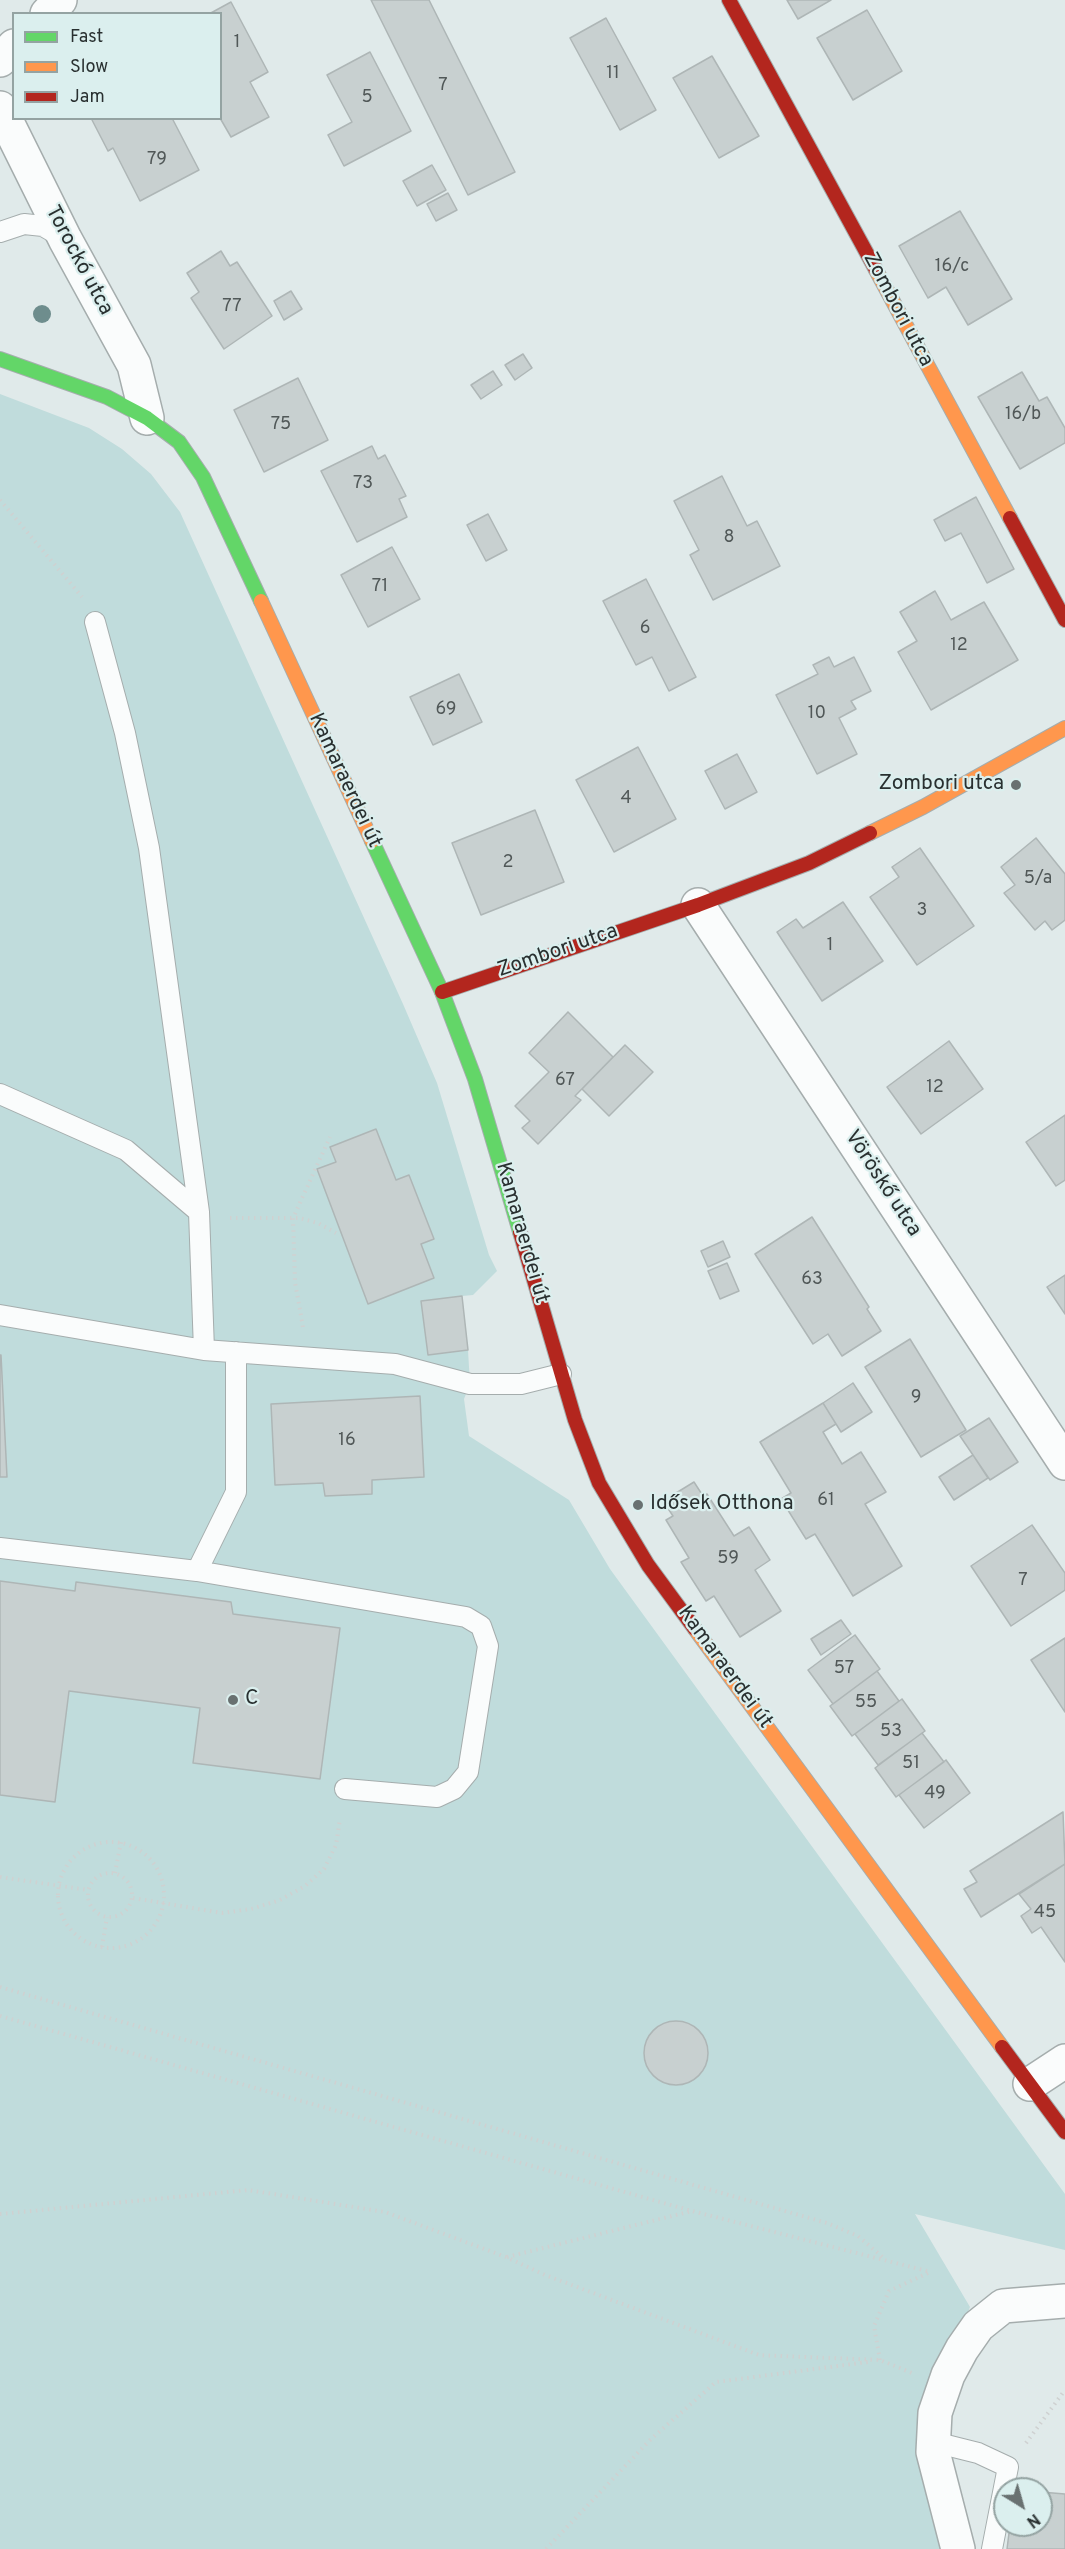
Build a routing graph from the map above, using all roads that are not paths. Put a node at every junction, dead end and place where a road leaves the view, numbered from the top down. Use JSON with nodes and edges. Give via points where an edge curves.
{"nodes":[{"id":1,"x":60,"y":0,"type":"edge"},
{"id":2,"x":729,"y":0,"type":"edge"},
{"id":3,"x":48,"y":12,"type":"edge"},
{"id":4,"x":12,"y":48,"type":"edge"},
{"id":5,"x":0,"y":60,"type":"edge"},
{"id":6,"x":0,"y":108,"type":"edge"},
{"id":7,"x":0,"y":232,"type":"edge"},
{"id":8,"x":65,"y":239,"type":"junction"},
{"id":9,"x":0,"y":359,"type":"edge"},
{"id":10,"x":147,"y":418,"type":"junction"},
{"id":11,"x":1065,"y":620,"type":"edge"},
{"id":12,"x":95,"y":622,"type":"road end"},
{"id":13,"x":1065,"y":728,"type":"edge"},
{"id":14,"x":698,"y":905,"type":"junction"},
{"id":15,"x":442,"y":992,"type":"junction"},
{"id":16,"x":0,"y":1094,"type":"edge"},
{"id":17,"x":199,"y":1215,"type":"junction"},
{"id":18,"x":0,"y":1316,"type":"edge"},
{"id":19,"x":204,"y":1350,"type":"junction"},
{"id":20,"x":236,"y":1352,"type":"junction"},
{"id":21,"x":561,"y":1374,"type":"junction"},
{"id":22,"x":1065,"y":1463,"type":"edge"},
{"id":23,"x":0,"y":1548,"type":"edge"},
{"id":24,"x":197,"y":1571,"type":"junction"},
{"id":25,"x":345,"y":1789,"type":"road end"},
{"id":26,"x":1065,"y":2061,"type":"edge"},
{"id":27,"x":1030,"y":2084,"type":"junction"},
{"id":28,"x":1065,"y":2132,"type":"edge"},
{"id":29,"x":1065,"y":2301,"type":"edge"},
{"id":30,"x":934,"y":2442,"type":"junction"},
{"id":31,"x":958,"y":2549,"type":"edge"},
{"id":32,"x":992,"y":2549,"type":"edge"}],
"edges":[{"from":1,"to":3,"type":"street"},
{"from":2,"to":11,"type":"street","name":"Zombori utca"},
{"from":4,"to":5,"type":"street"},
{"from":6,"to":8,"type":"street","name":"Torockó utca"},
{"from":7,"to":8,"type":"lane","via":[[24,224],[43,226]]},
{"from":8,"to":10,"type":"street","name":"Torockó utca","via":[[134,365]]},
{"from":9,"to":10,"type":"street","name":"Kamaraerdei út","via":[[107,397]]},
{"from":10,"to":15,"type":"street","name":"Kamaraerdei út","via":[[179,442],[217,504]]},
{"from":12,"to":17,"type":"lane","via":[[125,733],[149,848]]},
{"from":13,"to":14,"type":"street","name":"Zombori utca","via":[[923,807],[809,863]]},
{"from":14,"to":15,"type":"street","name":"Zombori utca"},
{"from":14,"to":22,"type":"street","name":"Vöröskő utca"},
{"from":15,"to":21,"type":"street","name":"Kamaraerdei út","via":[[475,1079]]},
{"from":16,"to":17,"type":"lane","via":[[126,1150]]},
{"from":17,"to":19,"type":"lane"},
{"from":18,"to":19,"type":"lane"},
{"from":19,"to":20,"type":"lane"},
{"from":20,"to":21,"type":"lane","via":[[395,1364],[470,1384],[521,1384]]},
{"from":20,"to":24,"type":"lane","via":[[236,1492]]},
{"from":21,"to":27,"type":"street","name":"Kamaraerdei út","via":[[587,1457],[648,1565]]},
{"from":23,"to":24,"type":"lane"},
{"from":24,"to":25,"type":"lane","via":[[466,1617],[481,1626],[488,1646],[472,1749],[468,1772],[454,1789],[437,1797]]},
{"from":26,"to":27,"type":"street"},
{"from":27,"to":28,"type":"street","name":"Kamaraerdei út"},
{"from":29,"to":30,"type":"street","via":[[1003,2306],[978,2326],[948,2376],[935,2413]]},
{"from":30,"to":31,"type":"street","via":[[933,2452]]},
{"from":30,"to":32,"type":"lane","via":[[978,2453],[1008,2467]]}]}
